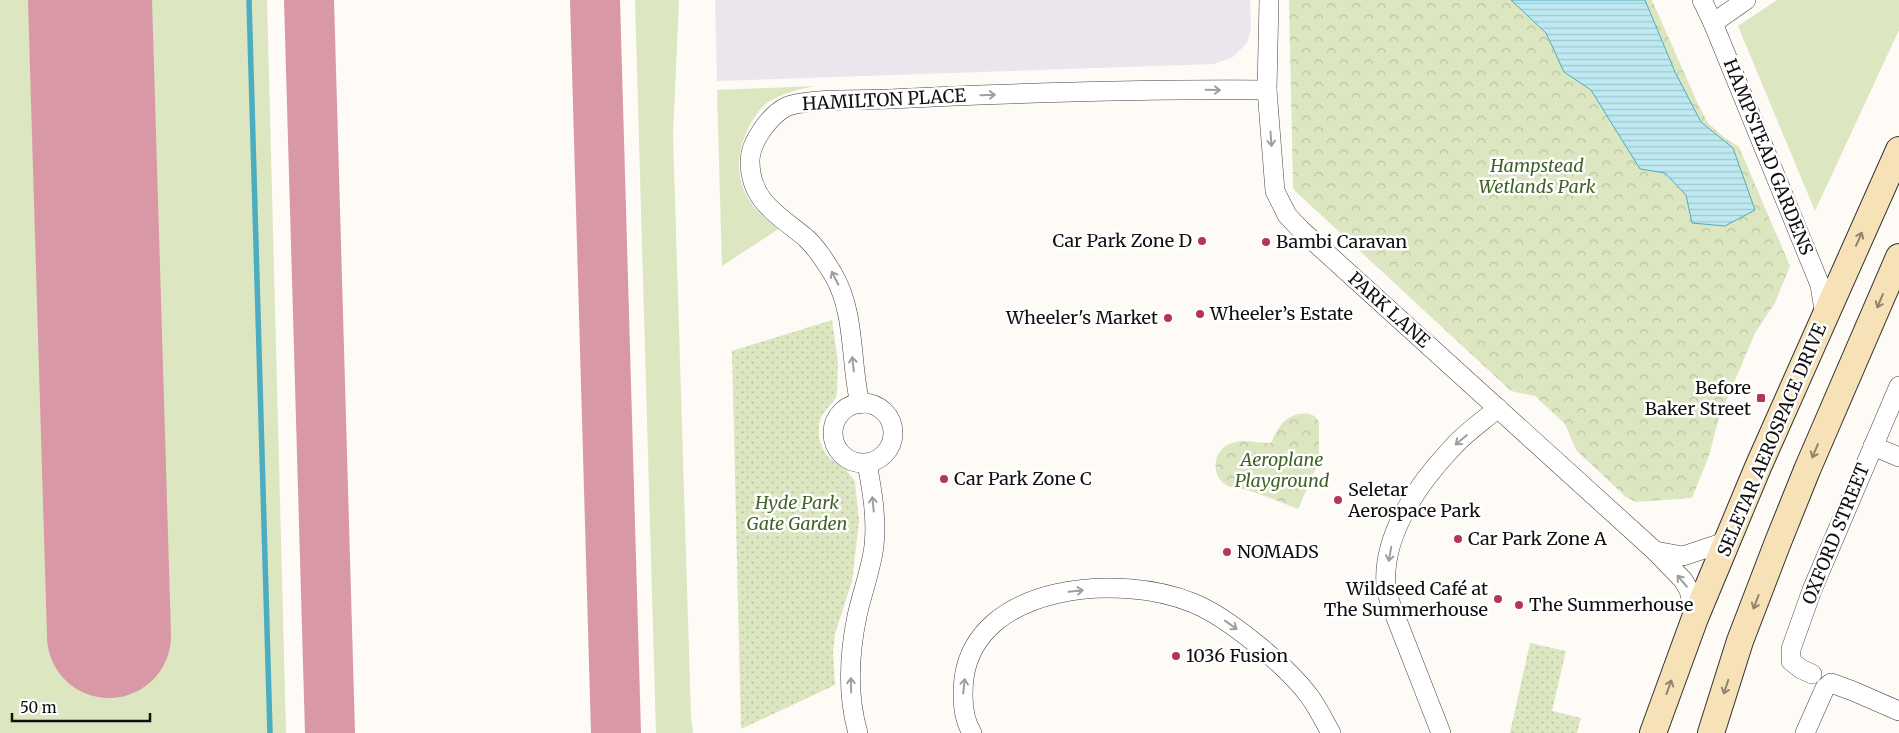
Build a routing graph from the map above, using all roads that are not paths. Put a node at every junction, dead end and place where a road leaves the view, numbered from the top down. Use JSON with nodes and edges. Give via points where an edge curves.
{"nodes":[{"id":1,"x":1269,"y":0,"type":"edge"},
{"id":2,"x":1702,"y":0,"type":"edge"},
{"id":3,"x":1746,"y":0,"type":"edge"},
{"id":4,"x":1713,"y":23,"type":"junction"},
{"id":5,"x":1268,"y":90,"type":"junction"},
{"id":6,"x":1899,"y":150,"type":"edge"},
{"id":7,"x":1899,"y":257,"type":"edge"},
{"id":8,"x":1825,"y":316,"type":"junction"},
{"id":9,"x":1899,"y":386,"type":"edge"},
{"id":10,"x":860,"y":404,"type":"junction"},
{"id":11,"x":1498,"y":408,"type":"junction"},
{"id":12,"x":1873,"y":446,"type":"junction"},
{"id":13,"x":1899,"y":457,"type":"edge"},
{"id":14,"x":868,"y":463,"type":"junction"},
{"id":15,"x":1730,"y":536,"type":"junction"},
{"id":16,"x":1655,"y":551,"type":"junction"},
{"id":17,"x":1695,"y":618,"type":"junction"},
{"id":18,"x":1812,"y":674,"type":"dead end"},
{"id":19,"x":1899,"y":711,"type":"edge"},
{"id":20,"x":858,"y":733,"type":"edge"},
{"id":21,"x":972,"y":733,"type":"edge"},
{"id":22,"x":1331,"y":733,"type":"edge"},
{"id":23,"x":1441,"y":733,"type":"edge"},
{"id":24,"x":1653,"y":733,"type":"edge"},
{"id":25,"x":1711,"y":733,"type":"edge"},
{"id":26,"x":1805,"y":733,"type":"edge"}],
"edges":[{"from":1,"to":5,"type":"street","name":"PARK LANE"},
{"from":2,"to":4,"type":"street","name":"HAMPSTEAD GARDENS"},
{"from":3,"to":4,"type":"street"},
{"from":4,"to":8,"type":"street","name":"HAMPSTEAD GARDENS","via":[[1820,285]]},
{"from":10,"to":5,"type":"street","name":"HAMILTON PLACE","one_way":true,"via":[[846,308],[835,277],[817,249],[763,202],[751,175],[750,158],[757,137],[786,107],[806,102],[941,96],[1164,89]]},
{"from":5,"to":11,"type":"street","name":"PARK LANE","one_way":true,"via":[[1275,191],[1284,210],[1294,223]]},
{"from":8,"to":6,"type":"street","name":"SELETAR AEROSPACE DRIVE","one_way":true},
{"from":7,"to":25,"type":"street","one_way":true,"via":[[1800,488],[1740,641]]},
{"from":8,"to":15,"type":"street","name":"SELETAR AEROSPACE DRIVE"},
{"from":9,"to":12,"type":"street","name":"OXFORD STREET"},
{"from":10,"to":14,"type":"street","via":[[879,408],[891,423],[891,442],[886,452]]},
{"from":10,"to":14,"type":"street","via":[[843,411],[833,428],[833,437],[841,454],[849,460]]},
{"from":11,"to":16,"type":"street","name":"PARK LANE"},
{"from":11,"to":23,"type":"street","one_way":true,"via":[[1453,447],[1427,476],[1407,508],[1392,542],[1387,570],[1386,588],[1391,605]]},
{"from":12,"to":13,"type":"street"},
{"from":12,"to":18,"type":"street","name":"OXFORD STREET","via":[[1812,590],[1791,650],[1791,661]]},
{"from":20,"to":14,"type":"street","one_way":true,"via":[[850,683],[857,616],[874,545]]},
{"from":15,"to":16,"type":"street","via":[[1719,544],[1683,556]]},
{"from":15,"to":17,"type":"street","name":"SELETAR AEROSPACE DRIVE"},
{"from":17,"to":16,"type":"street","name":"PARK LANE","one_way":true,"via":[[1689,590]]},
{"from":24,"to":17,"type":"street","name":"SELETAR AEROSPACE DRIVE","one_way":true},
{"from":19,"to":26,"type":"street","via":[[1831,683],[1825,688]]},
{"from":21,"to":22,"type":"street","one_way":true,"via":[[966,724],[962,693],[966,664],[976,644],[998,619],[1055,593],[1120,588],[1170,596],[1218,616],[1292,676],[1311,698]]}]}
